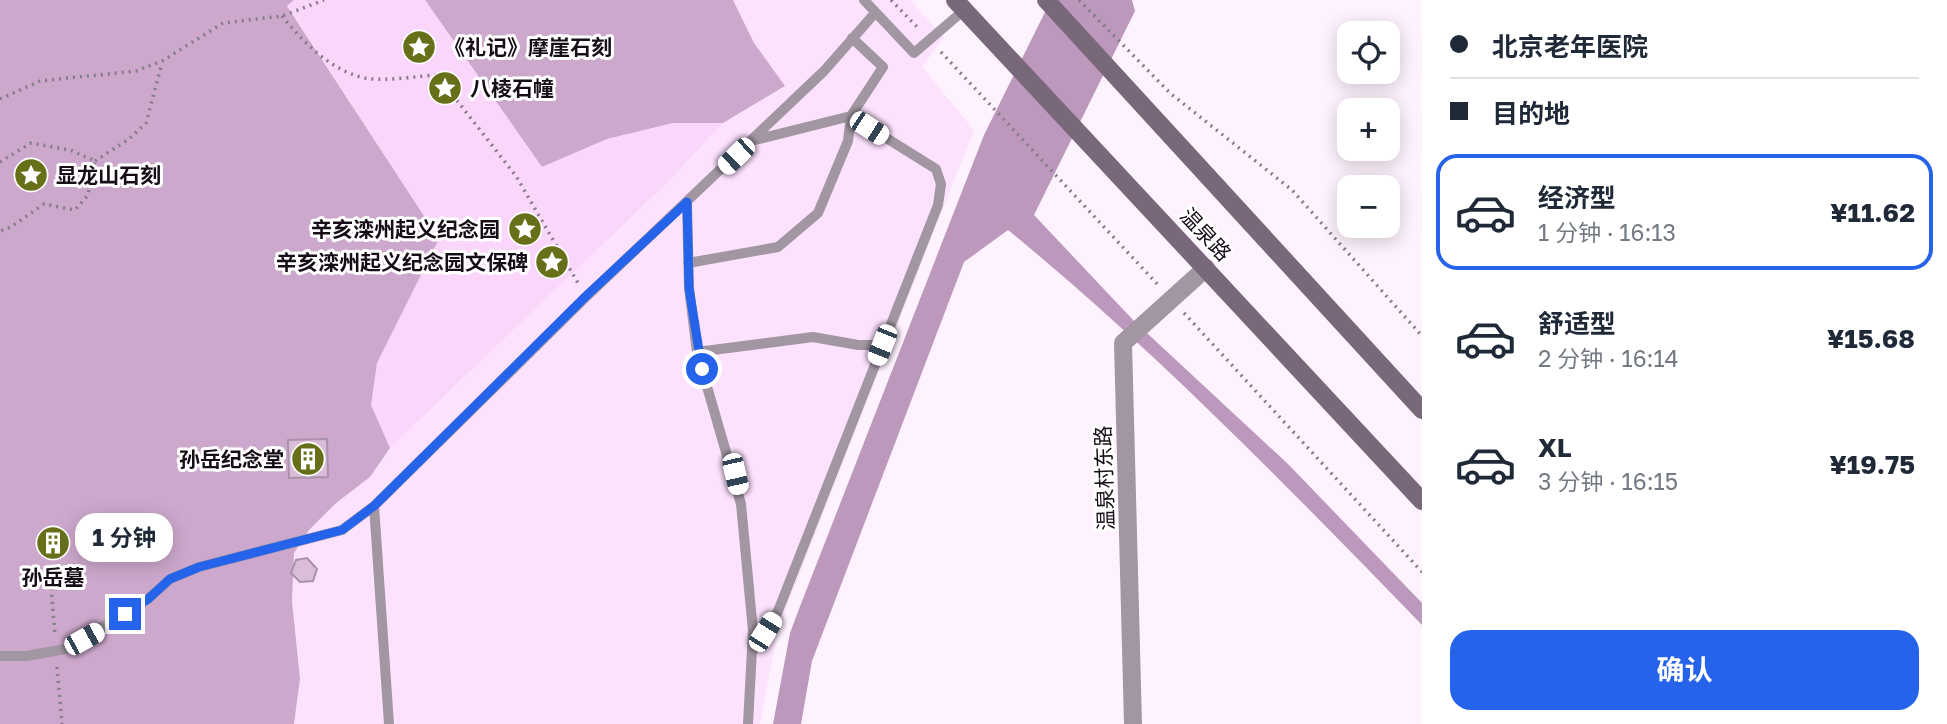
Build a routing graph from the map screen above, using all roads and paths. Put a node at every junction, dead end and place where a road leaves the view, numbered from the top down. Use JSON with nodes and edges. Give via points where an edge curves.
{"nodes":[{"id":1,"x":324,"y":0,"type":"edge"},
{"id":2,"x":864,"y":0,"type":"edge"},
{"id":3,"x":1046,"y":0,"type":"edge"},
{"id":4,"x":1079,"y":0,"type":"edge"},
{"id":5,"x":959,"y":5,"type":"edge"},
{"id":6,"x":875,"y":13,"type":"junction"},
{"id":7,"x":282,"y":16,"type":"junction"},
{"id":8,"x":852,"y":38,"type":"junction"},
{"id":9,"x":162,"y":61,"type":"junction"},
{"id":10,"x":0,"y":99,"type":"edge"},
{"id":11,"x":990,"y":107,"type":"dead end"},
{"id":12,"x":851,"y":117,"type":"junction"},
{"id":13,"x":752,"y":140,"type":"junction"},
{"id":14,"x":94,"y":161,"type":"junction"},
{"id":15,"x":0,"y":162,"type":"edge"},
{"id":16,"x":687,"y":202,"type":"junction"},
{"id":17,"x":0,"y":231,"type":"edge"},
{"id":18,"x":688,"y":263,"type":"junction"},
{"id":19,"x":1206,"y":268,"type":"junction"},
{"id":20,"x":586,"y":296,"type":"junction"},
{"id":21,"x":1171,"y":298,"type":"junction"},
{"id":22,"x":1422,"y":336,"type":"edge"},
{"id":23,"x":882,"y":345,"type":"junction"},
{"id":24,"x":697,"y":352,"type":"junction"},
{"id":25,"x":1422,"y":410,"type":"edge"},
{"id":26,"x":1422,"y":501,"type":"edge"},
{"id":27,"x":374,"y":506,"type":"junction"},
{"id":28,"x":1422,"y":572,"type":"edge"},
{"id":29,"x":752,"y":652,"type":"junction"},
{"id":30,"x":0,"y":656,"type":"edge"},
{"id":31,"x":389,"y":724,"type":"edge"},
{"id":32,"x":748,"y":724,"type":"edge"},
{"id":33,"x":1133,"y":724,"type":"edge"}],
"edges":[{"from":1,"to":7,"type":"path"},
{"from":2,"to":6,"type":"lane"},
{"from":3,"to":25,"type":"main road","name":"温泉路"},
{"from":4,"to":22,"type":"path","via":[[1170,93],[1292,190]]},
{"from":5,"to":6,"type":"lane","via":[[914,53]]},
{"from":5,"to":19,"type":"main road","name":"温泉路"},
{"from":6,"to":8,"type":"lane"},
{"from":7,"to":9,"type":"path","via":[[223,23]]},
{"from":7,"to":20,"type":"path","via":[[302,41],[336,65],[366,78],[437,75],[516,177]]},
{"from":8,"to":12,"type":"lane","via":[[883,67]]},
{"from":8,"to":13,"type":"lane"},
{"from":9,"to":10,"type":"path","via":[[136,71],[40,81]]},
{"from":9,"to":14,"type":"path","via":[[146,123]]},
{"from":11,"to":21,"type":"path"},
{"from":12,"to":13,"type":"lane"},
{"from":12,"to":18,"type":"lane","via":[[848,141],[818,213],[778,247]]},
{"from":12,"to":23,"type":"lane","via":[[936,169],[941,184],[938,205]]},
{"from":13,"to":16,"type":"lane"},
{"from":14,"to":15,"type":"path","via":[[70,150],[31,143]]},
{"from":14,"to":17,"type":"path","via":[[88,195],[75,211],[44,204]]},
{"from":16,"to":18,"type":"lane"},
{"from":16,"to":20,"type":"lane"},
{"from":18,"to":24,"type":"lane"},
{"from":19,"to":21,"type":"street","name":"温泉村东路"},
{"from":19,"to":26,"type":"main road","name":"温泉路"},
{"from":20,"to":27,"type":"lane"},
{"from":21,"to":28,"type":"path"},
{"from":21,"to":33,"type":"street","name":"温泉村东路","via":[[1123,343]]},
{"from":23,"to":24,"type":"lane","via":[[813,337]]},
{"from":23,"to":29,"type":"lane","via":[[778,611]]},
{"from":24,"to":29,"type":"lane","via":[[741,504]]},
{"from":27,"to":30,"type":"lane","via":[[342,530],[199,567],[170,579],[148,599],[66,649]]},
{"from":27,"to":31,"type":"lane"},
{"from":29,"to":32,"type":"lane"}]}
